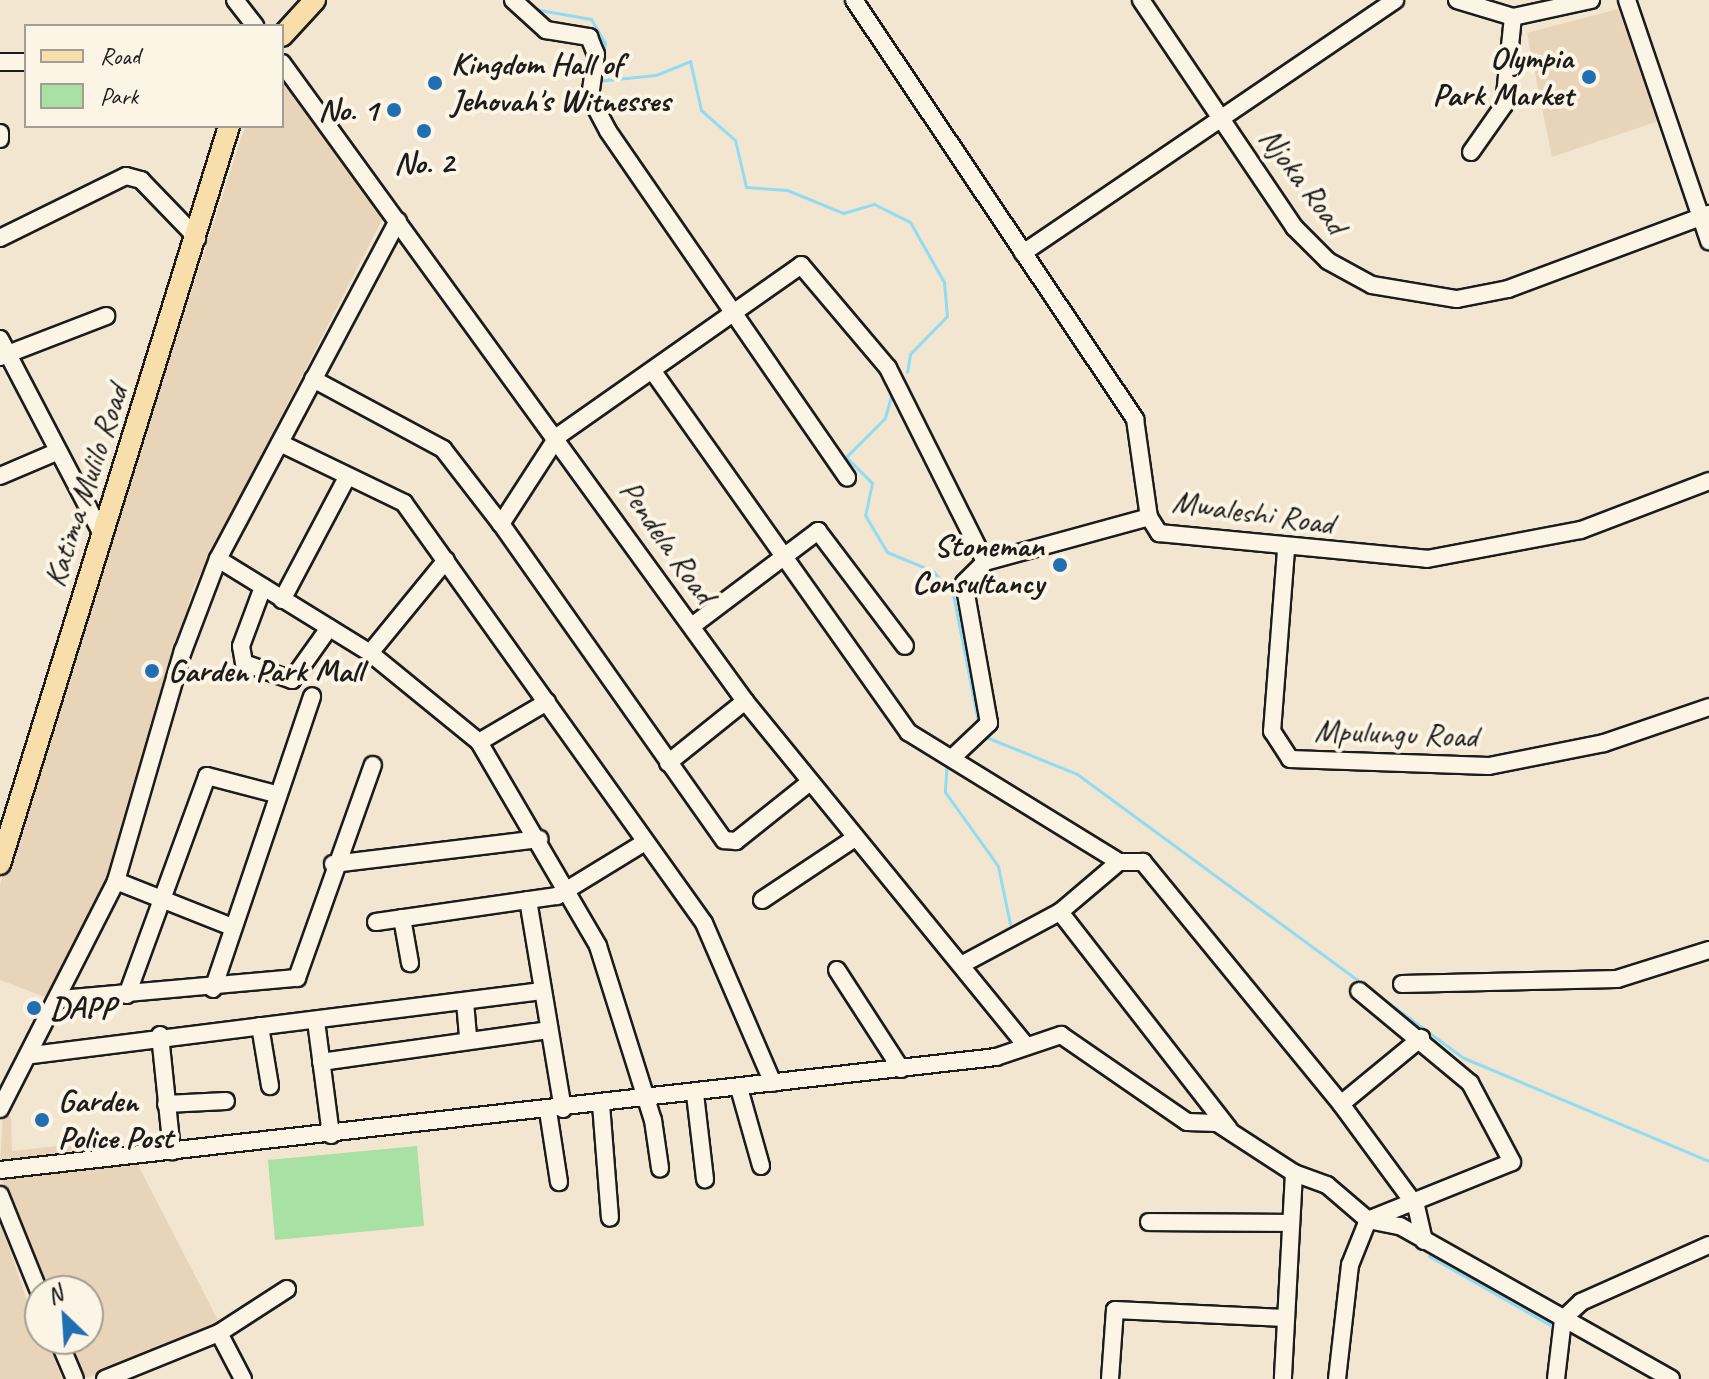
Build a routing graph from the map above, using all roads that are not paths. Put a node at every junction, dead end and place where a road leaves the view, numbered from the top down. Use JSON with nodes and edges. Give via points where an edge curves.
{"nodes":[{"id":1,"x":235,"y":0,"type":"edge"},
{"id":2,"x":299,"y":0,"type":"edge"},
{"id":3,"x":315,"y":0,"type":"edge"},
{"id":4,"x":513,"y":0,"type":"edge"},
{"id":5,"x":854,"y":0,"type":"edge"},
{"id":6,"x":1141,"y":0,"type":"edge"},
{"id":7,"x":1395,"y":0,"type":"edge"},
{"id":8,"x":1457,"y":0,"type":"edge"},
{"id":9,"x":1591,"y":0,"type":"edge"},
{"id":10,"x":1627,"y":0,"type":"edge"},
{"id":11,"x":1513,"y":17,"type":"junction"},
{"id":12,"x":253,"y":24,"type":"edge"},
{"id":13,"x":276,"y":24,"type":"edge"},
{"id":14,"x":284,"y":34,"type":"edge"},
{"id":15,"x":0,"y":62,"type":"edge"},
{"id":16,"x":24,"y":62,"type":"edge"},
{"id":17,"x":284,"y":66,"type":"edge"},
{"id":18,"x":1223,"y":120,"type":"junction"},
{"id":19,"x":228,"y":128,"type":"edge"},
{"id":20,"x":0,"y":133,"type":"edge"},
{"id":21,"x":0,"y":139,"type":"edge"},
{"id":22,"x":1471,"y":152,"type":"dead end"},
{"id":23,"x":1705,"y":216,"type":"edge"},
{"id":24,"x":398,"y":221,"type":"junction"},
{"id":25,"x":0,"y":238,"type":"edge"},
{"id":26,"x":197,"y":238,"type":"junction"},
{"id":27,"x":1709,"y":241,"type":"edge"},
{"id":28,"x":1023,"y":253,"type":"junction"},
{"id":29,"x":106,"y":316,"type":"dead end"},
{"id":30,"x":734,"y":316,"type":"junction"},
{"id":31,"x":2,"y":350,"type":"edge"},
{"id":32,"x":654,"y":373,"type":"junction"},
{"id":33,"x":313,"y":379,"type":"junction"},
{"id":34,"x":558,"y":436,"type":"junction"},
{"id":35,"x":280,"y":443,"type":"junction"},
{"id":36,"x":54,"y":453,"type":"junction"},
{"id":37,"x":0,"y":476,"type":"edge"},
{"id":38,"x":347,"y":477,"type":"junction"},
{"id":39,"x":847,"y":477,"type":"dead end"},
{"id":40,"x":1709,"y":481,"type":"edge"},
{"id":41,"x":1149,"y":517,"type":"junction"},
{"id":42,"x":501,"y":524,"type":"junction"},
{"id":43,"x":101,"y":532,"type":"junction"},
{"id":44,"x":1286,"y":550,"type":"junction"},
{"id":45,"x":218,"y":559,"type":"junction"},
{"id":46,"x":446,"y":560,"type":"junction"},
{"id":47,"x":781,"y":560,"type":"junction"},
{"id":48,"x":985,"y":562,"type":"junction"},
{"id":49,"x":263,"y":587,"type":"junction"},
{"id":50,"x":282,"y":600,"type":"junction"},
{"id":51,"x":692,"y":626,"type":"junction"},
{"id":52,"x":329,"y":628,"type":"junction"},
{"id":53,"x":905,"y":646,"type":"dead end"},
{"id":54,"x":370,"y":653,"type":"junction"},
{"id":55,"x":312,"y":696,"type":"dead end"},
{"id":56,"x":745,"y":701,"type":"junction"},
{"id":57,"x":547,"y":702,"type":"junction"},
{"id":58,"x":1709,"y":707,"type":"edge"},
{"id":59,"x":479,"y":742,"type":"junction"},
{"id":60,"x":952,"y":758,"type":"junction"},
{"id":61,"x":668,"y":763,"type":"junction"},
{"id":62,"x":373,"y":765,"type":"dead end"},
{"id":63,"x":810,"y":782,"type":"junction"},
{"id":64,"x":276,"y":794,"type":"junction"},
{"id":65,"x":855,"y":838,"type":"junction"},
{"id":66,"x":539,"y":839,"type":"junction"},
{"id":67,"x":645,"y":842,"type":"junction"},
{"id":68,"x":1119,"y":862,"type":"junction"},
{"id":69,"x":0,"y":864,"type":"edge"},
{"id":70,"x":333,"y":864,"type":"junction"},
{"id":71,"x":116,"y":881,"type":"junction"},
{"id":72,"x":570,"y":888,"type":"junction"},
{"id":73,"x":528,"y":900,"type":"junction"},
{"id":74,"x":762,"y":900,"type":"dead end"},
{"id":75,"x":162,"y":903,"type":"junction"},
{"id":76,"x":1060,"y":912,"type":"junction"},
{"id":77,"x":402,"y":918,"type":"junction"},
{"id":78,"x":376,"y":922,"type":"dead end"},
{"id":79,"x":232,"y":927,"type":"junction"},
{"id":80,"x":1709,"y":950,"type":"edge"},
{"id":81,"x":410,"y":963,"type":"dead end"},
{"id":82,"x":961,"y":965,"type":"junction"},
{"id":83,"x":837,"y":970,"type":"dead end"},
{"id":84,"x":1402,"y":984,"type":"dead end"},
{"id":85,"x":213,"y":989,"type":"junction"},
{"id":86,"x":542,"y":991,"type":"junction"},
{"id":87,"x":1359,"y":991,"type":"dead end"},
{"id":88,"x":127,"y":995,"type":"junction"},
{"id":89,"x":60,"y":999,"type":"junction"},
{"id":90,"x":465,"y":1002,"type":"junction"},
{"id":91,"x":316,"y":1021,"type":"junction"},
{"id":92,"x":260,"y":1026,"type":"junction"},
{"id":93,"x":549,"y":1030,"type":"junction"},
{"id":94,"x":160,"y":1035,"type":"junction"},
{"id":95,"x":1421,"y":1038,"type":"junction"},
{"id":96,"x":468,"y":1039,"type":"junction"},
{"id":97,"x":1023,"y":1042,"type":"junction"},
{"id":98,"x":32,"y":1055,"type":"junction"},
{"id":99,"x":321,"y":1062,"type":"junction"},
{"id":100,"x":901,"y":1069,"type":"junction"},
{"id":101,"x":773,"y":1083,"type":"junction"},
{"id":102,"x":270,"y":1086,"type":"dead end"},
{"id":103,"x":739,"y":1088,"type":"junction"},
{"id":104,"x":695,"y":1094,"type":"junction"},
{"id":105,"x":643,"y":1098,"type":"junction"},
{"id":106,"x":226,"y":1101,"type":"dead end"},
{"id":107,"x":166,"y":1104,"type":"junction"},
{"id":108,"x":601,"y":1104,"type":"junction"},
{"id":109,"x":1341,"y":1104,"type":"junction"},
{"id":110,"x":0,"y":1109,"type":"edge"},
{"id":111,"x":555,"y":1110,"type":"junction"},
{"id":112,"x":1231,"y":1132,"type":"junction"},
{"id":113,"x":331,"y":1135,"type":"junction"},
{"id":114,"x":172,"y":1151,"type":"junction"},
{"id":115,"x":761,"y":1166,"type":"dead end"},
{"id":116,"x":660,"y":1168,"type":"dead end"},
{"id":117,"x":0,"y":1170,"type":"edge"},
{"id":118,"x":1294,"y":1173,"type":"junction"},
{"id":119,"x":705,"y":1179,"type":"dead end"},
{"id":120,"x":559,"y":1182,"type":"dead end"},
{"id":121,"x":2,"y":1204,"type":"edge"},
{"id":122,"x":1416,"y":1206,"type":"junction"},
{"id":123,"x":610,"y":1218,"type":"dead end"},
{"id":124,"x":1368,"y":1220,"type":"junction"},
{"id":125,"x":1149,"y":1222,"type":"dead end"},
{"id":126,"x":1291,"y":1223,"type":"junction"},
{"id":127,"x":1424,"y":1241,"type":"junction"},
{"id":128,"x":1709,"y":1245,"type":"edge"},
{"id":129,"x":32,"y":1275,"type":"edge"},
{"id":130,"x":287,"y":1289,"type":"dead end"},
{"id":131,"x":1285,"y":1318,"type":"junction"},
{"id":132,"x":1563,"y":1319,"type":"junction"},
{"id":133,"x":219,"y":1333,"type":"junction"},
{"id":134,"x":65,"y":1355,"type":"edge"},
{"id":135,"x":75,"y":1379,"type":"edge"},
{"id":136,"x":105,"y":1379,"type":"edge"},
{"id":137,"x":243,"y":1379,"type":"edge"},
{"id":138,"x":1110,"y":1379,"type":"edge"},
{"id":139,"x":1283,"y":1379,"type":"edge"},
{"id":140,"x":1337,"y":1379,"type":"edge"},
{"id":141,"x":1556,"y":1379,"type":"edge"},
{"id":142,"x":1671,"y":1379,"type":"edge"}],
"edges":[{"from":1,"to":12,"type":"street"},
{"from":2,"to":13,"type":"main road"},
{"from":3,"to":14,"type":"main road"},
{"from":4,"to":30,"type":"street","via":[[546,30],[589,37],[596,54],[590,97]]},
{"from":5,"to":28,"type":"street","name":"Mwaleshi Road"},
{"from":6,"to":18,"type":"street","name":"Njoka Road"},
{"from":7,"to":18,"type":"street"},
{"from":8,"to":11,"type":"street"},
{"from":9,"to":11,"type":"street"},
{"from":10,"to":23,"type":"street"},
{"from":11,"to":22,"type":"street","via":[[1504,105]]},
{"from":15,"to":16,"type":"street"},
{"from":17,"to":24,"type":"street","name":"Pendela Road"},
{"from":18,"to":23,"type":"street","name":"Njoka Road","via":[[1294,227],[1328,261],[1409,296],[1457,299],[1508,289]]},
{"from":18,"to":28,"type":"street"},
{"from":19,"to":26,"type":"main road","name":"Katima Mulilo Road"},
{"from":20,"to":21,"type":"street"},
{"from":23,"to":27,"type":"street"},
{"from":24,"to":33,"type":"street"},
{"from":24,"to":34,"type":"street","name":"Pendela Road"},
{"from":25,"to":26,"type":"street","via":[[126,176],[141,180]]},
{"from":26,"to":43,"type":"main road","name":"Katima Mulilo Road"},
{"from":28,"to":41,"type":"street","name":"Mwaleshi Road","via":[[1135,419]]},
{"from":29,"to":31,"type":"street"},
{"from":30,"to":32,"type":"street"},
{"from":30,"to":39,"type":"street"},
{"from":30,"to":48,"type":"street","via":[[783,275],[801,265],[811,270],[919,418]]},
{"from":31,"to":36,"type":"street"},
{"from":32,"to":34,"type":"street"},
{"from":32,"to":47,"type":"street"},
{"from":33,"to":35,"type":"street"},
{"from":33,"to":42,"type":"street","via":[[443,449]]},
{"from":34,"to":42,"type":"street"},
{"from":34,"to":51,"type":"street","name":"Pendela Road"},
{"from":35,"to":38,"type":"street"},
{"from":35,"to":45,"type":"street"},
{"from":36,"to":37,"type":"street"},
{"from":36,"to":43,"type":"street"},
{"from":38,"to":46,"type":"street","via":[[404,503]]},
{"from":38,"to":50,"type":"street"},
{"from":40,"to":44,"type":"street","name":"Mwaleshi Road","via":[[1581,530],[1493,551],[1427,559]]},
{"from":41,"to":44,"type":"street","name":"Mwaleshi Road","via":[[1151,527],[1171,537]]},
{"from":41,"to":48,"type":"street"},
{"from":42,"to":61,"type":"street"},
{"from":43,"to":69,"type":"main road","name":"Katima Mulilo Road"},
{"from":44,"to":58,"type":"street","name":"Mpulungu Road","via":[[1272,731],[1290,759],[1489,766],[1604,743]]},
{"from":45,"to":49,"type":"street"},
{"from":45,"to":71,"type":"street","via":[[183,651]]},
{"from":46,"to":54,"type":"street"},
{"from":46,"to":57,"type":"street"},
{"from":47,"to":51,"type":"street"},
{"from":47,"to":53,"type":"street","via":[[818,531]]},
{"from":47,"to":60,"type":"street","via":[[908,732]]},
{"from":48,"to":60,"type":"street","via":[[961,592],[989,723]]},
{"from":49,"to":50,"type":"street"},
{"from":49,"to":52,"type":"street","via":[[241,646],[244,663],[292,680]]},
{"from":50,"to":52,"type":"street"},
{"from":51,"to":56,"type":"street","name":"Pendela Road"},
{"from":52,"to":54,"type":"street"},
{"from":54,"to":59,"type":"street"},
{"from":55,"to":64,"type":"street"},
{"from":56,"to":61,"type":"street"},
{"from":56,"to":63,"type":"street","name":"Pendela Road"},
{"from":57,"to":59,"type":"street"},
{"from":57,"to":67,"type":"street"},
{"from":59,"to":66,"type":"street"},
{"from":60,"to":68,"type":"street"},
{"from":61,"to":63,"type":"street","via":[[730,844]]},
{"from":62,"to":70,"type":"street"},
{"from":63,"to":65,"type":"street","name":"Pendela Road"},
{"from":64,"to":75,"type":"street","via":[[207,776]]},
{"from":64,"to":79,"type":"street"},
{"from":65,"to":74,"type":"street"},
{"from":65,"to":82,"type":"street","name":"Pendela Road"},
{"from":66,"to":70,"type":"street"},
{"from":66,"to":72,"type":"street"},
{"from":67,"to":72,"type":"street"},
{"from":67,"to":101,"type":"street","via":[[704,923]]},
{"from":68,"to":76,"type":"street"},
{"from":68,"to":109,"type":"street","via":[[1143,862]]},
{"from":70,"to":85,"type":"street","via":[[297,978]]},
{"from":71,"to":75,"type":"street"},
{"from":71,"to":89,"type":"street"},
{"from":72,"to":73,"type":"street"},
{"from":72,"to":105,"type":"street","via":[[598,946]]},
{"from":73,"to":77,"type":"street"},
{"from":73,"to":86,"type":"street"},
{"from":75,"to":79,"type":"street"},
{"from":75,"to":88,"type":"street"},
{"from":76,"to":82,"type":"street"},
{"from":76,"to":112,"type":"street"},
{"from":77,"to":78,"type":"street"},
{"from":77,"to":81,"type":"street"},
{"from":79,"to":85,"type":"street"},
{"from":80,"to":84,"type":"street","via":[[1617,979]]},
{"from":82,"to":97,"type":"street","name":"Pendela Road"},
{"from":83,"to":100,"type":"street"},
{"from":85,"to":88,"type":"street"},
{"from":86,"to":90,"type":"street"},
{"from":86,"to":93,"type":"street"},
{"from":87,"to":95,"type":"street"},
{"from":88,"to":89,"type":"street"},
{"from":89,"to":98,"type":"street"},
{"from":90,"to":91,"type":"street"},
{"from":90,"to":96,"type":"street"},
{"from":91,"to":92,"type":"street"},
{"from":91,"to":99,"type":"street"},
{"from":92,"to":94,"type":"street"},
{"from":92,"to":102,"type":"street"},
{"from":93,"to":96,"type":"street"},
{"from":93,"to":111,"type":"street"},
{"from":94,"to":98,"type":"street"},
{"from":94,"to":107,"type":"street"},
{"from":95,"to":109,"type":"street"},
{"from":95,"to":122,"type":"street","via":[[1470,1083],[1512,1162]]},
{"from":96,"to":99,"type":"street"},
{"from":97,"to":100,"type":"street","via":[[996,1057]]},
{"from":97,"to":112,"type":"street","via":[[1061,1035],[1187,1122],[1217,1123]]},
{"from":98,"to":110,"type":"street"},
{"from":99,"to":113,"type":"street"},
{"from":100,"to":101,"type":"street"},
{"from":101,"to":103,"type":"street"},
{"from":103,"to":104,"type":"street"},
{"from":103,"to":115,"type":"street"},
{"from":104,"to":105,"type":"street"},
{"from":104,"to":119,"type":"street"},
{"from":105,"to":108,"type":"street"},
{"from":105,"to":116,"type":"street"},
{"from":106,"to":107,"type":"street"},
{"from":107,"to":114,"type":"street"},
{"from":108,"to":111,"type":"street"},
{"from":108,"to":123,"type":"street"},
{"from":109,"to":122,"type":"street"},
{"from":111,"to":113,"type":"street"},
{"from":111,"to":120,"type":"street"},
{"from":112,"to":118,"type":"street"},
{"from":113,"to":114,"type":"street"},
{"from":114,"to":117,"type":"street"},
{"from":118,"to":124,"type":"street","via":[[1327,1185]]},
{"from":118,"to":126,"type":"street"},
{"from":121,"to":129,"type":"street"},
{"from":122,"to":124,"type":"street"},
{"from":122,"to":127,"type":"street"},
{"from":124,"to":127,"type":"street"},
{"from":124,"to":140,"type":"street","via":[[1350,1265]]},
{"from":125,"to":126,"type":"street"},
{"from":126,"to":131,"type":"street"},
{"from":127,"to":132,"type":"street"},
{"from":128,"to":132,"type":"street","via":[[1581,1302]]},
{"from":130,"to":133,"type":"street"},
{"from":131,"to":138,"type":"street","via":[[1115,1310]]},
{"from":131,"to":139,"type":"street"},
{"from":132,"to":141,"type":"street"},
{"from":132,"to":142,"type":"street"},
{"from":133,"to":136,"type":"street"},
{"from":133,"to":137,"type":"street"},
{"from":134,"to":135,"type":"street"}]}
